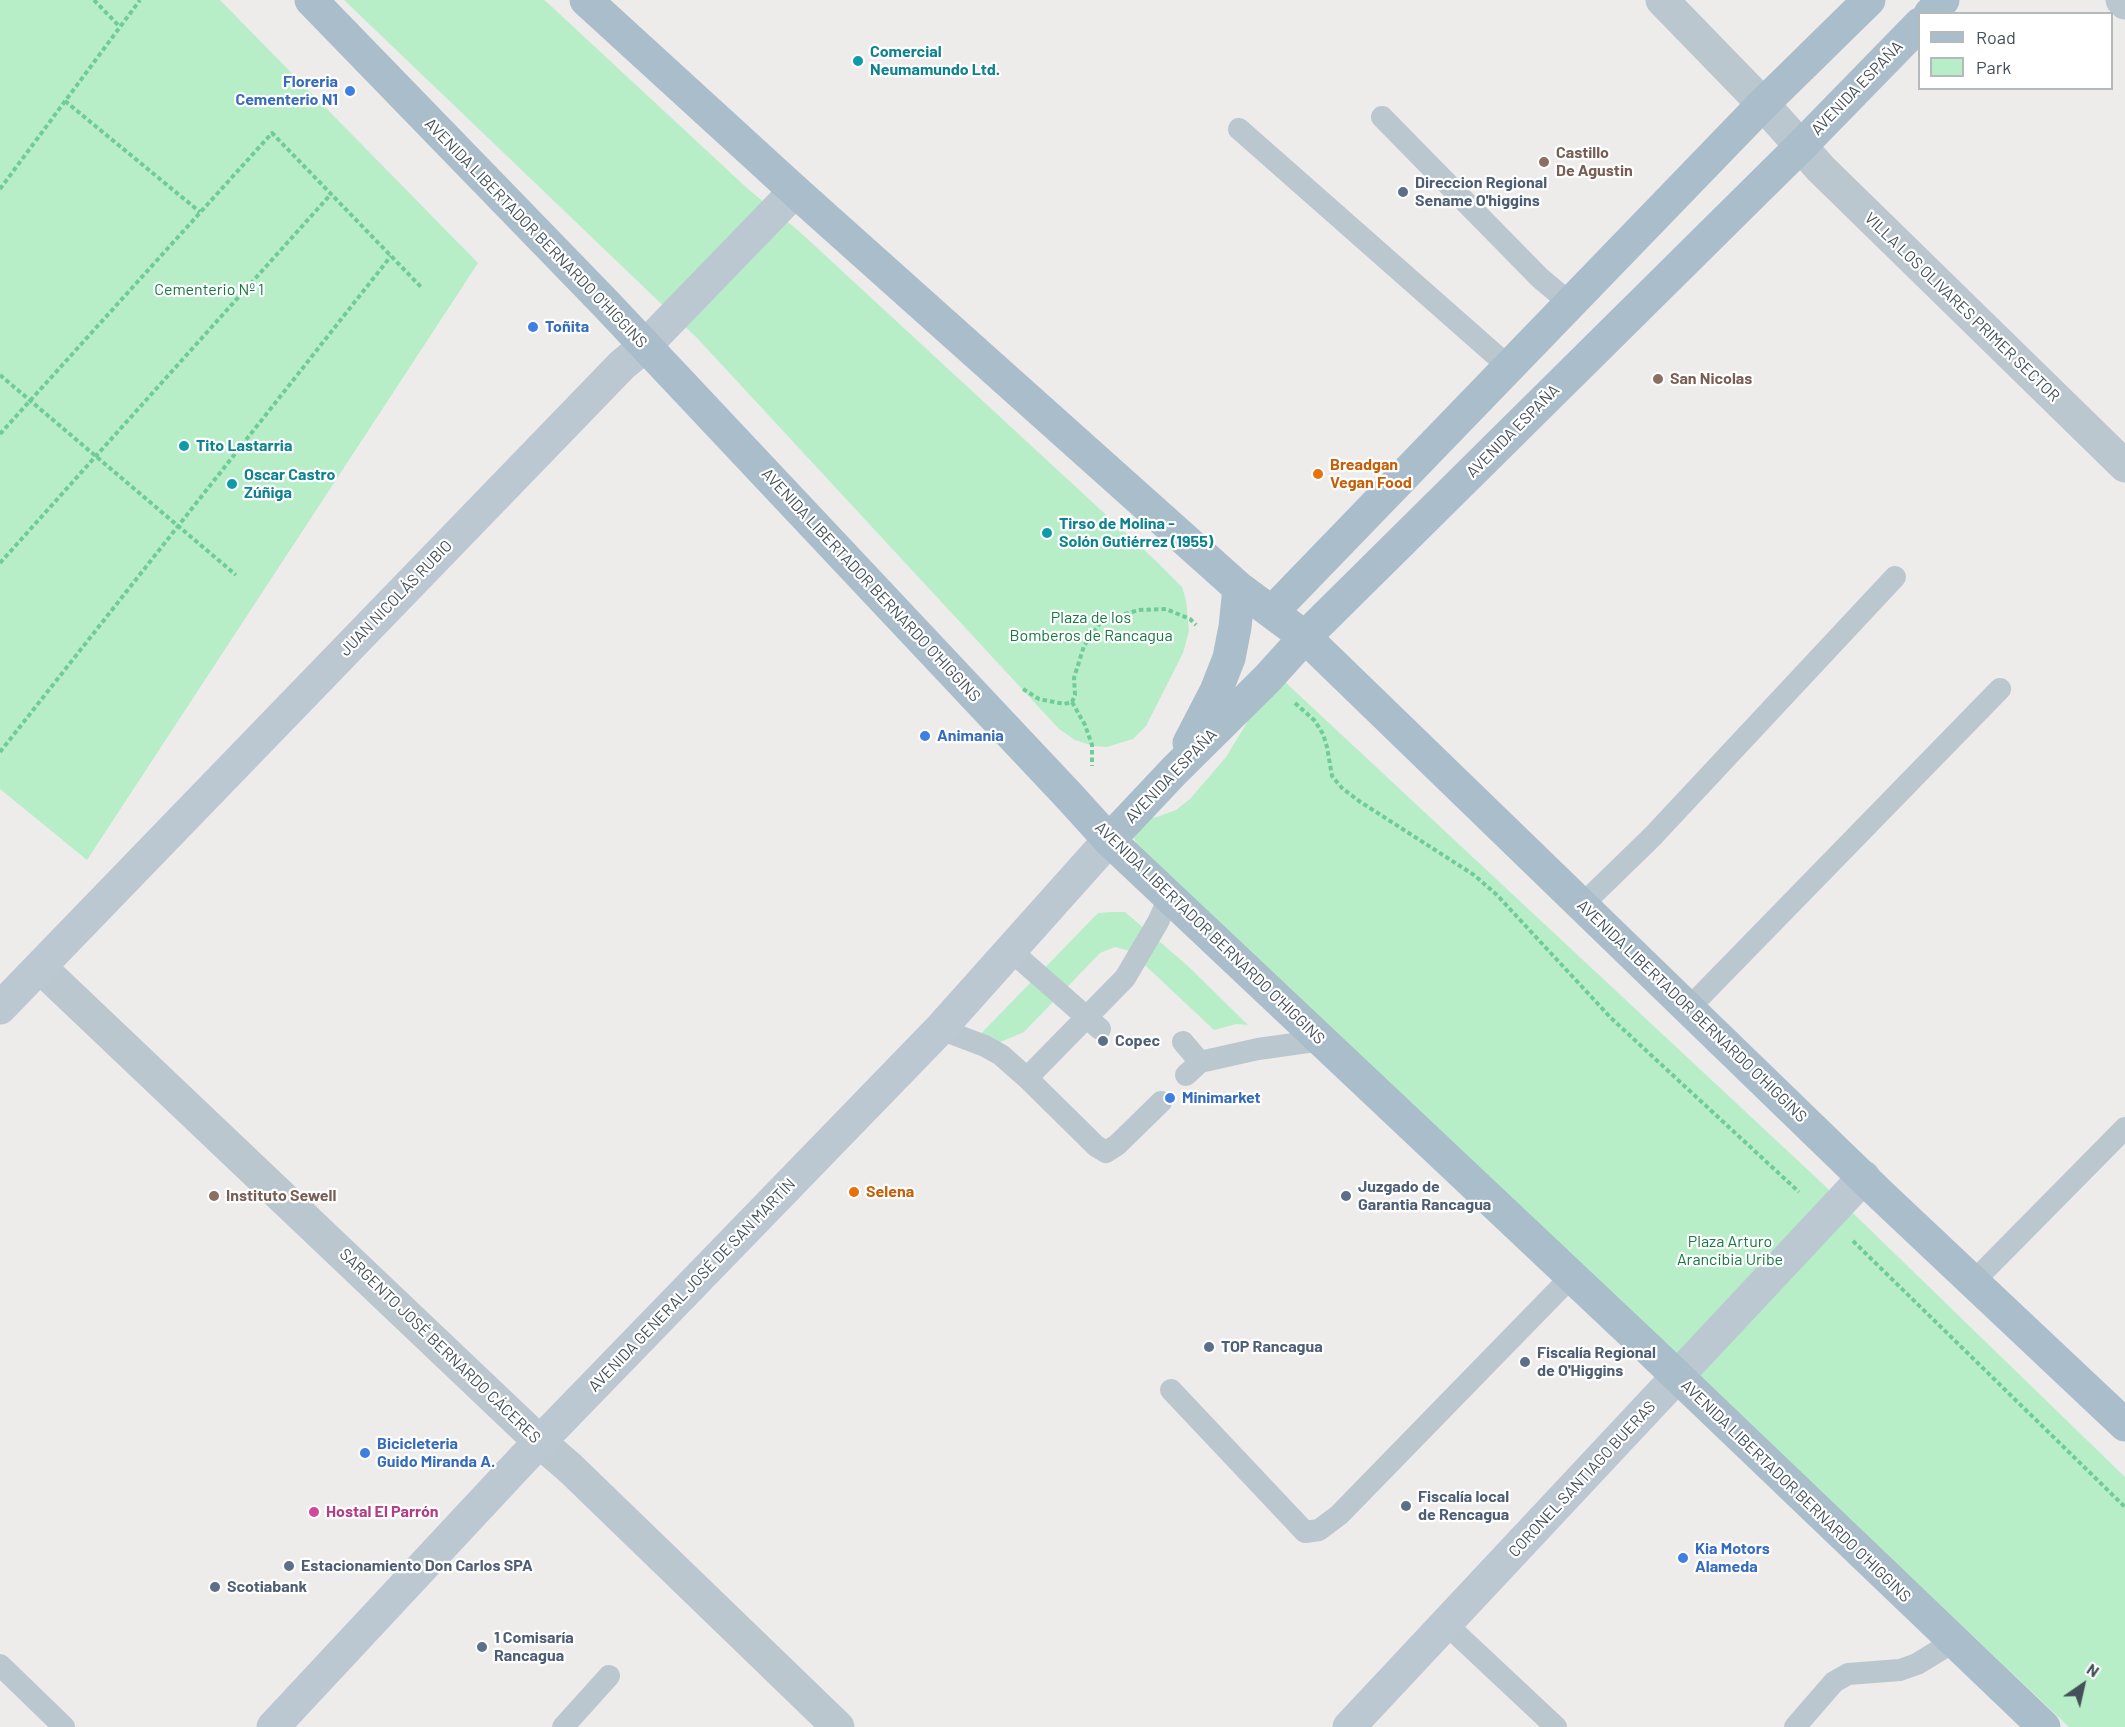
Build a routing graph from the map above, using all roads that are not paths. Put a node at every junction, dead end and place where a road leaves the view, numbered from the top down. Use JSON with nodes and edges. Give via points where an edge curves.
{"nodes":[{"id":1,"x":310,"y":0,"type":"edge"},
{"id":2,"x":586,"y":0,"type":"edge"},
{"id":3,"x":1662,"y":0,"type":"edge"},
{"id":4,"x":1869,"y":0,"type":"edge"},
{"id":5,"x":1943,"y":0,"type":"edge"},
{"id":6,"x":2122,"y":0,"type":"edge"},
{"id":7,"x":2125,"y":3,"type":"edge"},
{"id":8,"x":1932,"y":12,"type":"edge"},
{"id":9,"x":1918,"y":26,"type":"edge"},
{"id":10,"x":1763,"y":105,"type":"junction"},
{"id":11,"x":1382,"y":117,"type":"dead end"},
{"id":12,"x":1239,"y":129,"type":"dead end"},
{"id":13,"x":1801,"y":146,"type":"junction"},
{"id":14,"x":795,"y":191,"type":"junction"},
{"id":15,"x":1571,"y":304,"type":"junction"},
{"id":16,"x":645,"y":346,"type":"junction"},
{"id":17,"x":1509,"y":368,"type":"junction"},
{"id":18,"x":2125,"y":466,"type":"edge"},
{"id":19,"x":1895,"y":577,"type":"dead end"},
{"id":20,"x":1239,"y":588,"type":"junction"},
{"id":21,"x":1272,"y":612,"type":"junction"},
{"id":22,"x":1305,"y":637,"type":"junction"},
{"id":23,"x":2000,"y":689,"type":"dead end"},
{"id":24,"x":1174,"y":771,"type":"junction"},
{"id":25,"x":1109,"y":840,"type":"junction"},
{"id":26,"x":1170,"y":896,"type":"junction"},
{"id":27,"x":1582,"y":905,"type":"junction"},
{"id":28,"x":1010,"y":950,"type":"junction"},
{"id":29,"x":40,"y":967,"type":"junction"},
{"id":30,"x":0,"y":1008,"type":"edge"},
{"id":31,"x":1689,"y":1008,"type":"junction"},
{"id":32,"x":1093,"y":1023,"type":"junction"},
{"id":33,"x":940,"y":1029,"type":"junction"},
{"id":34,"x":1322,"y":1040,"type":"junction"},
{"id":35,"x":1183,"y":1042,"type":"dead end"},
{"id":36,"x":1027,"y":1078,"type":"junction"},
{"id":37,"x":1161,"y":1102,"type":"dead end"},
{"id":38,"x":2125,"y":1128,"type":"edge"},
{"id":39,"x":1864,"y":1177,"type":"junction"},
{"id":40,"x":1572,"y":1276,"type":"junction"},
{"id":41,"x":1973,"y":1282,"type":"junction"},
{"id":42,"x":1677,"y":1378,"type":"junction"},
{"id":43,"x":1172,"y":1390,"type":"dead end"},
{"id":44,"x":2125,"y":1425,"type":"edge"},
{"id":45,"x":540,"y":1442,"type":"junction"},
{"id":46,"x":1446,"y":1624,"type":"junction"},
{"id":47,"x":1953,"y":1642,"type":"junction"},
{"id":48,"x":0,"y":1665,"type":"edge"},
{"id":49,"x":609,"y":1676,"type":"dead end"},
{"id":50,"x":64,"y":1727,"type":"edge"},
{"id":51,"x":273,"y":1727,"type":"edge"},
{"id":52,"x":563,"y":1727,"type":"edge"},
{"id":53,"x":838,"y":1727,"type":"edge"},
{"id":54,"x":1349,"y":1727,"type":"edge"},
{"id":55,"x":1556,"y":1727,"type":"edge"},
{"id":56,"x":1795,"y":1727,"type":"edge"},
{"id":57,"x":2043,"y":1727,"type":"edge"}],
"edges":[{"from":1,"to":16,"type":"main road","name":"AVENIDA LIBERTADOR BERNARDO O'HIGGINS"},
{"from":2,"to":14,"type":"main road","name":"AVENIDA LIBERTADOR BERNARDO O'HIGGINS"},
{"from":3,"to":10,"type":"street","name":"VILLA LOS OLIVARES PRIMER SECTOR"},
{"from":4,"to":10,"type":"main road"},
{"from":5,"to":8,"type":"main road"},
{"from":6,"to":7,"type":"street"},
{"from":9,"to":13,"type":"main road","name":"AVENIDA ESPAÑA"},
{"from":10,"to":13,"type":"street","name":"VILLA LOS OLIVARES PRIMER SECTOR"},
{"from":10,"to":15,"type":"main road"},
{"from":11,"to":15,"type":"lane","via":[[1540,278]]},
{"from":12,"to":17,"type":"lane"},
{"from":13,"to":18,"type":"street","name":"VILLA LOS OLIVARES PRIMER SECTOR"},
{"from":13,"to":22,"type":"main road","name":"AVENIDA ESPAÑA"},
{"from":14,"to":16,"type":"street","name":"JUAN NICOLÁS RUBIO"},
{"from":14,"to":20,"type":"main road","name":"AVENIDA LIBERTADOR BERNARDO O'HIGGINS"},
{"from":15,"to":17,"type":"main road"},
{"from":16,"to":25,"type":"main road","name":"AVENIDA LIBERTADOR BERNARDO O'HIGGINS"},
{"from":16,"to":29,"type":"street","name":"JUAN NICOLÁS RUBIO"},
{"from":17,"to":21,"type":"main road"},
{"from":19,"to":27,"type":"lane","via":[[1652,837]]},
{"from":20,"to":21,"type":"main road","name":"AVENIDA LIBERTADOR BERNARDO O'HIGGINS"},
{"from":20,"to":24,"type":"main road","via":[[1229,658]]},
{"from":21,"to":22,"type":"main road","name":"AVENIDA LIBERTADOR BERNARDO O'HIGGINS"},
{"from":22,"to":24,"type":"main road","name":"AVENIDA ESPAÑA"},
{"from":22,"to":27,"type":"main road","name":"AVENIDA LIBERTADOR BERNARDO O'HIGGINS"},
{"from":23,"to":31,"type":"lane"},
{"from":24,"to":25,"type":"main road","name":"AVENIDA ESPAÑA"},
{"from":25,"to":26,"type":"main road","name":"AVENIDA LIBERTADOR BERNARDO O'HIGGINS"},
{"from":25,"to":28,"type":"street","name":"AVENIDA GENERAL JOSÉ DE SAN MARTÍN"},
{"from":26,"to":32,"type":"lane","via":[[1131,984],[1108,998]]},
{"from":26,"to":34,"type":"main road","name":"AVENIDA LIBERTADOR BERNARDO O'HIGGINS"},
{"from":27,"to":31,"type":"main road","name":"AVENIDA LIBERTADOR BERNARDO O'HIGGINS"},
{"from":28,"to":32,"type":"lane"},
{"from":28,"to":33,"type":"street","name":"AVENIDA GENERAL JOSÉ DE SAN MARTÍN"},
{"from":29,"to":30,"type":"street","name":"JUAN NICOLÁS RUBIO"},
{"from":29,"to":45,"type":"street","name":"SARGENTO JOSÉ BERNARDO CÁCERES"},
{"from":31,"to":39,"type":"main road","name":"AVENIDA LIBERTADOR BERNARDO O'HIGGINS"},
{"from":32,"to":36,"type":"lane"},
{"from":33,"to":36,"type":"lane","via":[[986,1046]]},
{"from":33,"to":45,"type":"street","name":"AVENIDA GENERAL JOSÉ DE SAN MARTÍN"},
{"from":34,"to":35,"type":"lane","via":[[1258,1048],[1193,1068]]},
{"from":34,"to":40,"type":"main road","name":"AVENIDA LIBERTADOR BERNARDO O'HIGGINS"},
{"from":36,"to":37,"type":"lane","via":[[1106,1152]]},
{"from":38,"to":41,"type":"lane"},
{"from":39,"to":41,"type":"main road","name":"AVENIDA LIBERTADOR BERNARDO O'HIGGINS"},
{"from":39,"to":42,"type":"street","name":"CORONEL SANTIAGO BUERAS"},
{"from":40,"to":42,"type":"main road","name":"AVENIDA LIBERTADOR BERNARDO O'HIGGINS"},
{"from":40,"to":43,"type":"lane","via":[[1339,1515],[1319,1530],[1305,1532]]},
{"from":41,"to":44,"type":"main road","name":"AVENIDA LIBERTADOR BERNARDO O'HIGGINS"},
{"from":42,"to":46,"type":"street","name":"CORONEL SANTIAGO BUERAS"},
{"from":42,"to":47,"type":"main road","name":"AVENIDA LIBERTADOR BERNARDO O'HIGGINS"},
{"from":45,"to":51,"type":"street","name":"AVENIDA GENERAL JOSÉ DE SAN MARTÍN"},
{"from":45,"to":53,"type":"street","name":"SARGENTO JOSÉ BERNARDO CÁCERES"},
{"from":46,"to":54,"type":"street","name":"CORONEL SANTIAGO BUERAS"},
{"from":46,"to":55,"type":"lane"},
{"from":47,"to":56,"type":"lane","via":[[1900,1670],[1848,1674],[1834,1682]]},
{"from":47,"to":57,"type":"main road","name":"AVENIDA LIBERTADOR BERNARDO O'HIGGINS"},
{"from":48,"to":50,"type":"lane"},
{"from":49,"to":52,"type":"lane"}]}
